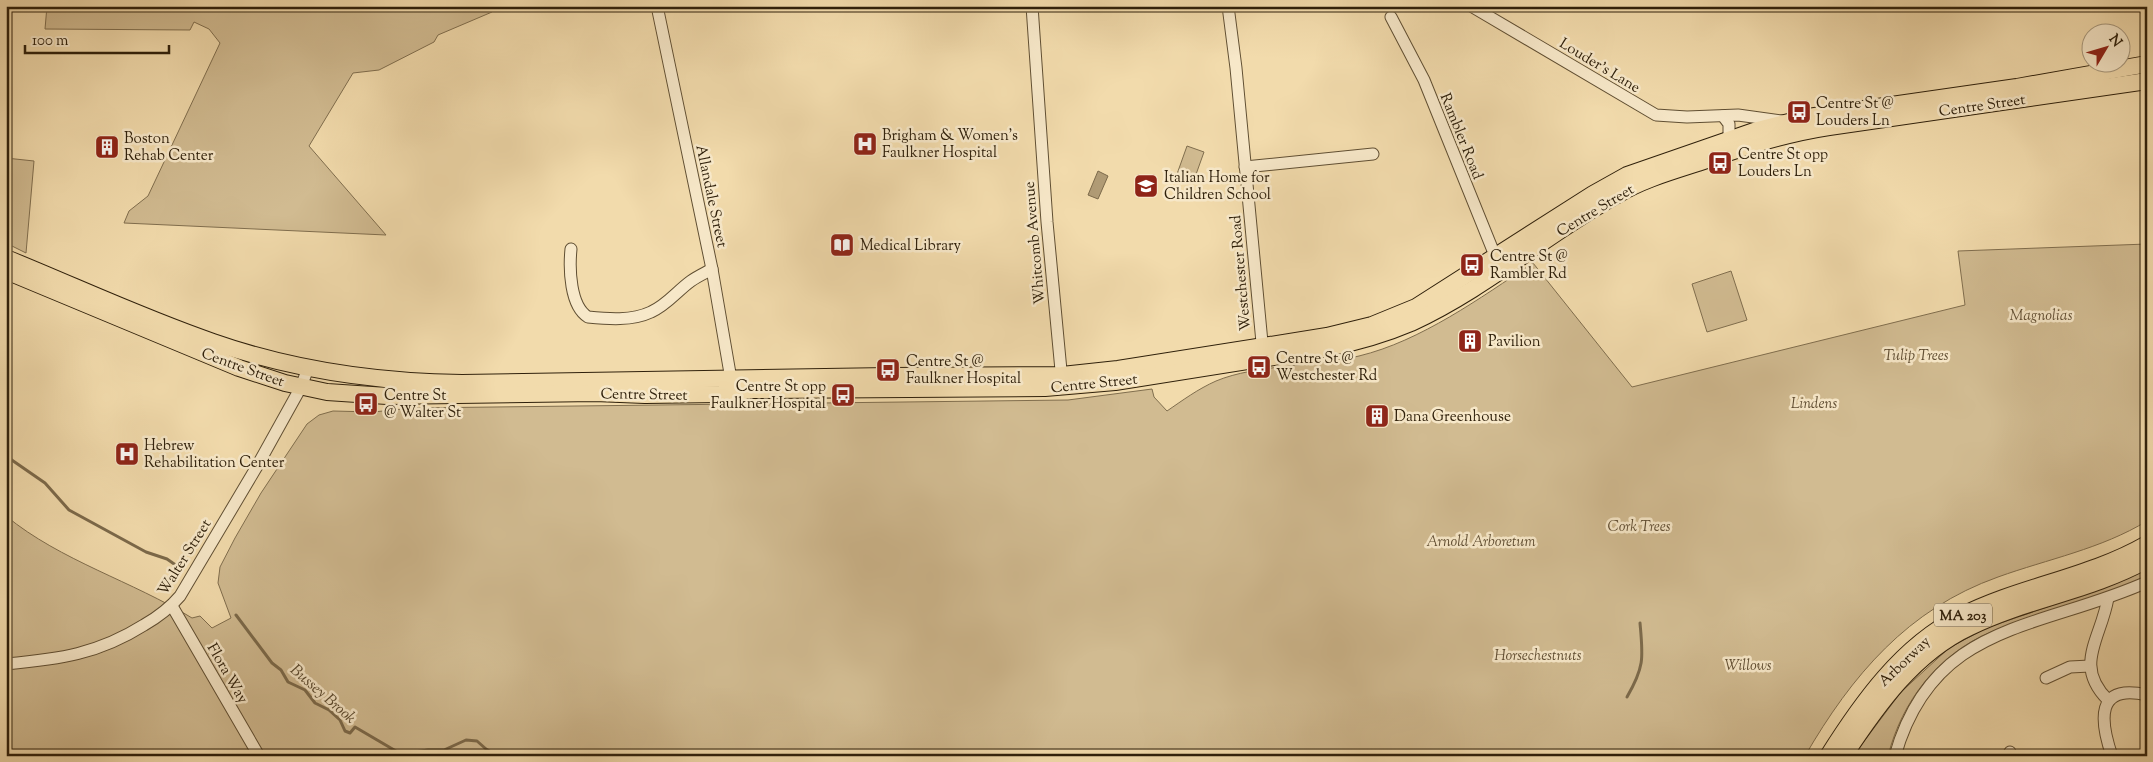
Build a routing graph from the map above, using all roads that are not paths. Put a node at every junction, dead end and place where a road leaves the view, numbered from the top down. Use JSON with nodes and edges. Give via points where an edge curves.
{"nodes":[{"id":1,"x":657,"y":6,"type":"edge"},
{"id":2,"x":1032,"y":6,"type":"edge"},
{"id":3,"x":1228,"y":6,"type":"edge"},
{"id":4,"x":1471,"y":6,"type":"edge"},
{"id":5,"x":2146,"y":6,"type":"edge"},
{"id":6,"x":2147,"y":12,"type":"edge"},
{"id":7,"x":1392,"y":16,"type":"dead end"},
{"id":8,"x":2147,"y":64,"type":"edge"},
{"id":9,"x":2147,"y":81,"type":"edge"},
{"id":10,"x":1723,"y":116,"type":"junction"},
{"id":11,"x":1785,"y":122,"type":"junction"},
{"id":12,"x":1729,"y":139,"type":"junction"},
{"id":13,"x":1373,"y":154,"type":"dead end"},
{"id":14,"x":1245,"y":167,"type":"junction"},
{"id":15,"x":571,"y":249,"type":"dead end"},
{"id":16,"x":6,"y":258,"type":"edge"},
{"id":17,"x":1498,"y":264,"type":"junction"},
{"id":18,"x":712,"y":268,"type":"junction"},
{"id":19,"x":6,"y":271,"type":"edge"},
{"id":20,"x":1263,"y":352,"type":"junction"},
{"id":21,"x":308,"y":368,"type":"junction"},
{"id":22,"x":1062,"y":381,"type":"junction"},
{"id":23,"x":732,"y":385,"type":"junction"},
{"id":24,"x":301,"y":387,"type":"junction"},
{"id":25,"x":2147,"y":544,"type":"edge"},
{"id":26,"x":2147,"y":560,"type":"edge"},
{"id":27,"x":2147,"y":582,"type":"edge"},
{"id":28,"x":2108,"y":598,"type":"junction"},
{"id":29,"x":172,"y":606,"type":"junction"},
{"id":30,"x":6,"y":664,"type":"edge"},
{"id":31,"x":2090,"y":666,"type":"junction"},
{"id":32,"x":2046,"y":678,"type":"dead end"},
{"id":33,"x":2147,"y":695,"type":"edge"},
{"id":34,"x":2108,"y":700,"type":"junction"},
{"id":35,"x":259,"y":756,"type":"edge"},
{"id":36,"x":1828,"y":756,"type":"edge"},
{"id":37,"x":1844,"y":756,"type":"edge"},
{"id":38,"x":1895,"y":756,"type":"edge"},
{"id":39,"x":2112,"y":756,"type":"edge"}],
"edges":[{"from":1,"to":18,"type":"street","name":"Allandale Street"},
{"from":2,"to":22,"type":"street","name":"Whitcomb Avenue"},
{"from":3,"to":14,"type":"street","name":"Westchester Road"},
{"from":4,"to":10,"type":"street","name":"Louder's Lane","via":[[1656,115]]},
{"from":5,"to":6,"type":"street"},
{"from":7,"to":17,"type":"street","name":"Rambler Road","via":[[1424,80]]},
{"from":8,"to":11,"type":"highway","name":"Centre Street"},
{"from":9,"to":17,"type":"highway","name":"Centre Street","via":[[1778,137],[1631,187]]},
{"from":10,"to":11,"type":"street","name":"Louder's Lane"},
{"from":10,"to":12,"type":"street","via":[[1729,123]]},
{"from":11,"to":12,"type":"highway","name":"Centre Street"},
{"from":12,"to":17,"type":"highway","name":"Centre Street","via":[[1648,167],[1592,194]]},
{"from":13,"to":14,"type":"street"},
{"from":14,"to":20,"type":"street","name":"Westchester Road"},
{"from":15,"to":18,"type":"street","via":[[575,303],[588,317],[641,316],[670,300],[690,281]]},
{"from":16,"to":21,"type":"highway","name":"Centre Street","via":[[214,343]]},
{"from":17,"to":20,"type":"highway","name":"Centre Street","via":[[1392,318]]},
{"from":18,"to":23,"type":"street","name":"Allandale Street"},
{"from":19,"to":24,"type":"highway","name":"Centre Street","via":[[239,368]]},
{"from":20,"to":22,"type":"highway","name":"Centre Street","via":[[1118,369]]},
{"from":21,"to":23,"type":"highway","name":"Centre Street","via":[[378,378],[442,382]]},
{"from":21,"to":24,"type":"street","name":"Walter Street"},
{"from":22,"to":23,"type":"highway","name":"Centre Street","via":[[771,390]]},
{"from":23,"to":24,"type":"highway","name":"Centre Street","via":[[645,395],[376,396]]},
{"from":24,"to":29,"type":"street","name":"Walter Street"},
{"from":25,"to":36,"type":"highway","name":"Arborway","number":"MA 203","via":[[2098,567],[1972,611],[1940,628],[1888,674]]},
{"from":26,"to":37,"type":"highway","name":"Arborway","number":"MA 203","via":[[2103,580],[1985,620],[1953,636],[1906,674]]},
{"from":27,"to":28,"type":"street"},
{"from":28,"to":31,"type":"street"},
{"from":28,"to":38,"type":"street","via":[[2009,630],[1961,655],[1939,675],[1916,704]]},
{"from":29,"to":30,"type":"street","name":"Walter Street","via":[[132,633],[97,649],[52,659]]},
{"from":29,"to":35,"type":"street","name":"Flora Way"},
{"from":31,"to":32,"type":"street","via":[[2070,667]]},
{"from":31,"to":34,"type":"street","via":[[2094,681]]},
{"from":33,"to":34,"type":"street","via":[[2130,693]]},
{"from":34,"to":39,"type":"street","via":[[2103,719]]}]}
